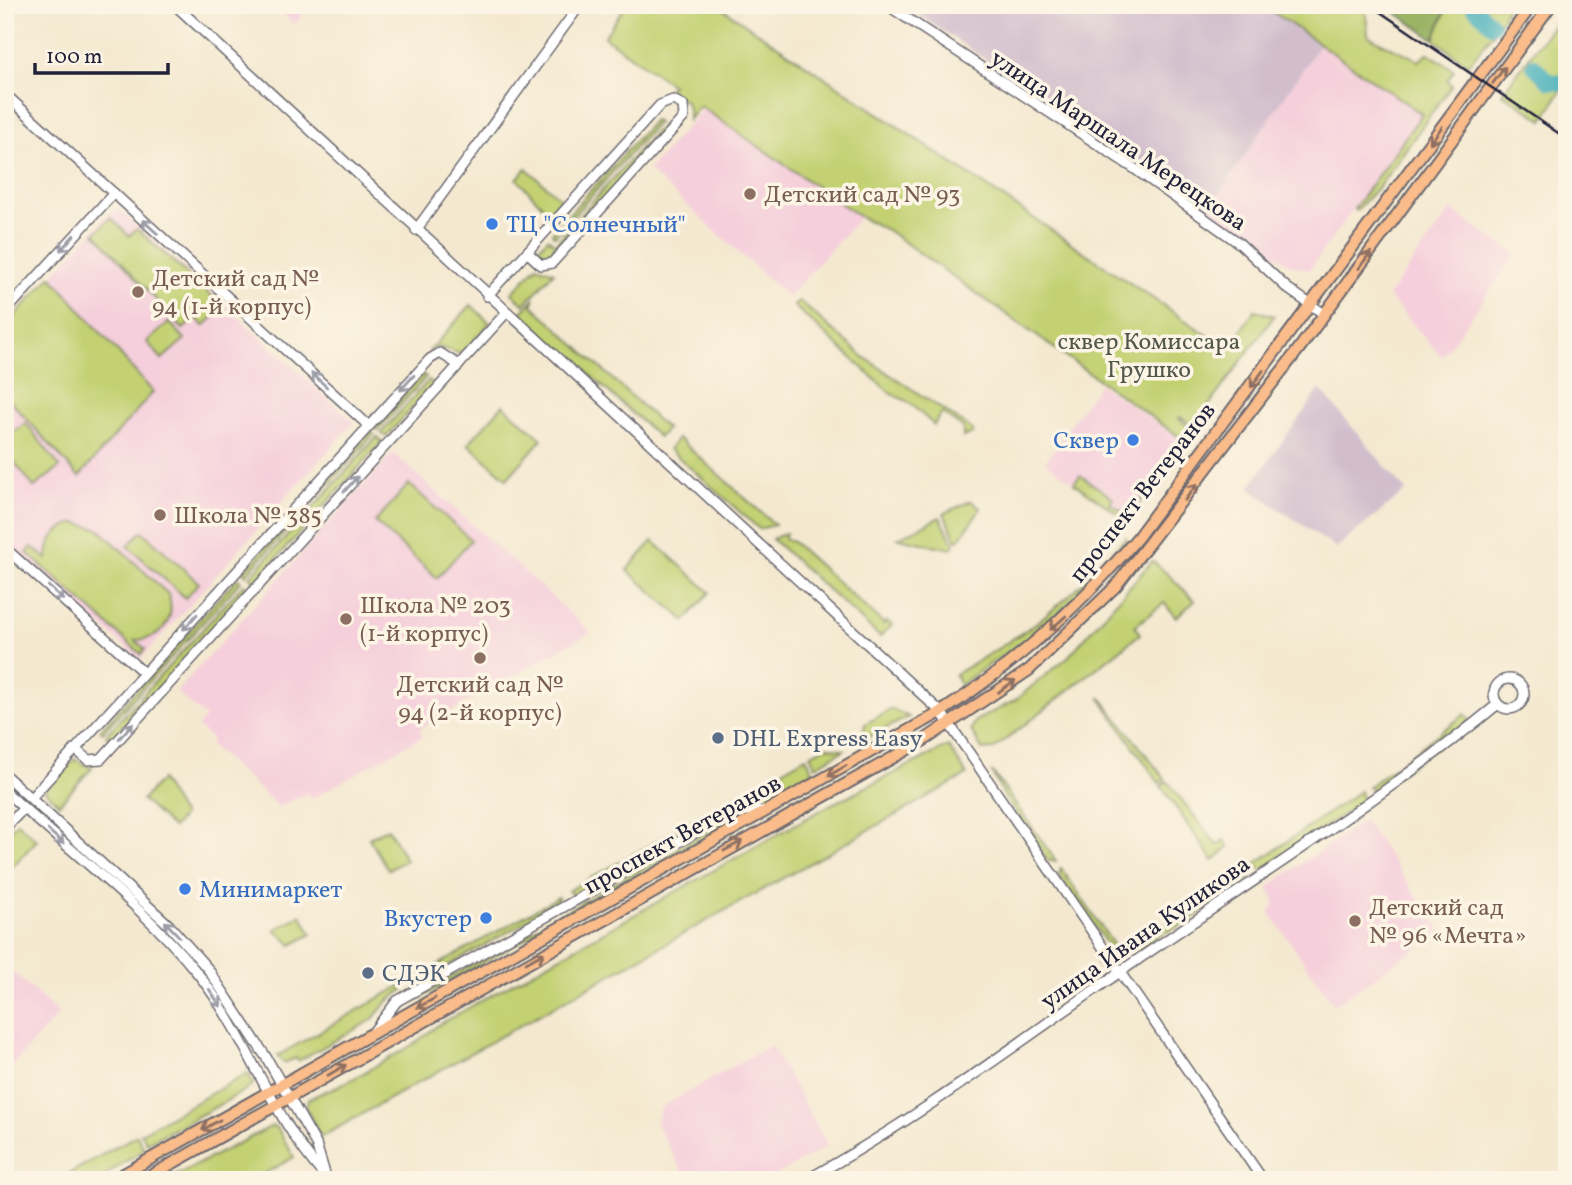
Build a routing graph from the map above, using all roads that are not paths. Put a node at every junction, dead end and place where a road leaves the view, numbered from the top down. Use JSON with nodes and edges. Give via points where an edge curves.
{"nodes":[{"id":1,"x":174,"y":5,"type":"edge"},
{"id":2,"x":580,"y":5,"type":"edge"},
{"id":3,"x":887,"y":5,"type":"edge"},
{"id":4,"x":1532,"y":5,"type":"edge"},
{"id":5,"x":1550,"y":5,"type":"edge"},
{"id":6,"x":5,"y":94,"type":"edge"},
{"id":7,"x":114,"y":193,"type":"junction"},
{"id":8,"x":416,"y":230,"type":"junction"},
{"id":9,"x":527,"y":252,"type":"junction"},
{"id":10,"x":487,"y":296,"type":"junction"},
{"id":11,"x":1312,"y":306,"type":"junction"},
{"id":12,"x":5,"y":312,"type":"edge"},
{"id":13,"x":506,"y":313,"type":"junction"},
{"id":14,"x":1324,"y":314,"type":"junction"},
{"id":15,"x":459,"y":365,"type":"junction"},
{"id":16,"x":369,"y":426,"type":"junction"},
{"id":17,"x":5,"y":548,"type":"edge"},
{"id":18,"x":144,"y":673,"type":"junction"},
{"id":19,"x":1498,"y":705,"type":"dead end"},
{"id":20,"x":941,"y":712,"type":"junction"},
{"id":21,"x":951,"y":723,"type":"junction"},
{"id":22,"x":75,"y":749,"type":"junction"},
{"id":23,"x":5,"y":775,"type":"edge"},
{"id":24,"x":5,"y":791,"type":"edge"},
{"id":25,"x":30,"y":798,"type":"junction"},
{"id":26,"x":24,"y":808,"type":"junction"},
{"id":27,"x":767,"y":811,"type":"junction"},
{"id":28,"x":5,"y":828,"type":"edge"},
{"id":29,"x":1120,"y":972,"type":"junction"},
{"id":30,"x":373,"y":1033,"type":"junction"},
{"id":31,"x":282,"y":1084,"type":"junction"},
{"id":32,"x":270,"y":1091,"type":"junction"},
{"id":33,"x":289,"y":1097,"type":"junction"},
{"id":34,"x":277,"y":1104,"type":"junction"},
{"id":35,"x":327,"y":1178,"type":"edge"},
{"id":36,"x":113,"y":1180,"type":"edge"},
{"id":37,"x":143,"y":1180,"type":"edge"},
{"id":38,"x":806,"y":1180,"type":"edge"},
{"id":39,"x":1264,"y":1180,"type":"edge"}],
"edges":[{"from":1,"to":8,"type":"street"},
{"from":2,"to":8,"type":"street"},
{"from":3,"to":11,"type":"street","name":"улица Маршала Мерецкова","via":[[1135,169],[1238,243]]},
{"from":4,"to":11,"type":"main road","name":"проспект Ветеранов","one_way":true},
{"from":14,"to":5,"type":"main road","name":"проспект Ветеранов","one_way":true},
{"from":6,"to":7,"type":"street"},
{"from":7,"to":12,"type":"street","one_way":true},
{"from":16,"to":7,"type":"street","one_way":true},
{"from":8,"to":10,"type":"street"},
{"from":9,"to":9,"type":"street","via":[[541,265],[552,263],[679,123],[686,111],[683,105],[673,100],[660,105]]},
{"from":9,"to":10,"type":"street"},
{"from":10,"to":13,"type":"street"},
{"from":11,"to":14,"type":"street","name":"улица Маршала Мерецкова"},
{"from":11,"to":20,"type":"main road","name":"проспект Ветеранов","one_way":true,"via":[[1105,577],[1045,636]]},
{"from":13,"to":15,"type":"street"},
{"from":13,"to":20,"type":"street"},
{"from":21,"to":14,"type":"main road","name":"проспект Ветеранов","one_way":true,"via":[[1029,670],[1115,587]]},
{"from":15,"to":16,"type":"street","one_way":true,"via":[[445,354],[434,355]]},
{"from":22,"to":15,"type":"street","one_way":true,"via":[[88,760],[101,759]]},
{"from":16,"to":18,"type":"street","one_way":true},
{"from":17,"to":18,"type":"street","one_way":true},
{"from":18,"to":22,"type":"street"},
{"from":19,"to":29,"type":"street","name":"улица Ивана Куликова","via":[[1372,800]]},
{"from":20,"to":21,"type":"street"},
{"from":20,"to":27,"type":"main road","name":"проспект Ветеранов","one_way":true},
{"from":21,"to":29,"type":"street"},
{"from":33,"to":21,"type":"main road","name":"проспект Ветеранов","one_way":true},
{"from":22,"to":25,"type":"street"},
{"from":23,"to":25,"type":"street"},
{"from":24,"to":26,"type":"street"},
{"from":31,"to":25,"type":"street","one_way":true,"via":[[236,1008],[184,941]]},
{"from":26,"to":28,"type":"street"},
{"from":26,"to":32,"type":"street","one_way":true,"via":[[176,948],[220,1006]]},
{"from":27,"to":30,"type":"main road","name":"проспект Ветеранов","one_way":true},
{"from":27,"to":30,"type":"street","via":[[729,814],[705,827],[397,1001]]},
{"from":29,"to":38,"type":"street","name":"улица Ивана Куликова","via":[[858,1152]]},
{"from":29,"to":39,"type":"street"},
{"from":30,"to":31,"type":"main road","name":"проспект Ветеранов"},
{"from":31,"to":32,"type":"main road","name":"проспект Ветеранов"},
{"from":31,"to":33,"type":"street"},
{"from":32,"to":34,"type":"street"},
{"from":32,"to":36,"type":"main road","name":"проспект Ветеранов","one_way":true},
{"from":33,"to":34,"type":"main road","name":"проспект Ветеранов"},
{"from":33,"to":35,"type":"street","via":[[316,1144]]},
{"from":34,"to":35,"type":"street","via":[[303,1152]]},
{"from":34,"to":37,"type":"main road","name":"проспект Ветеранов"}]}
